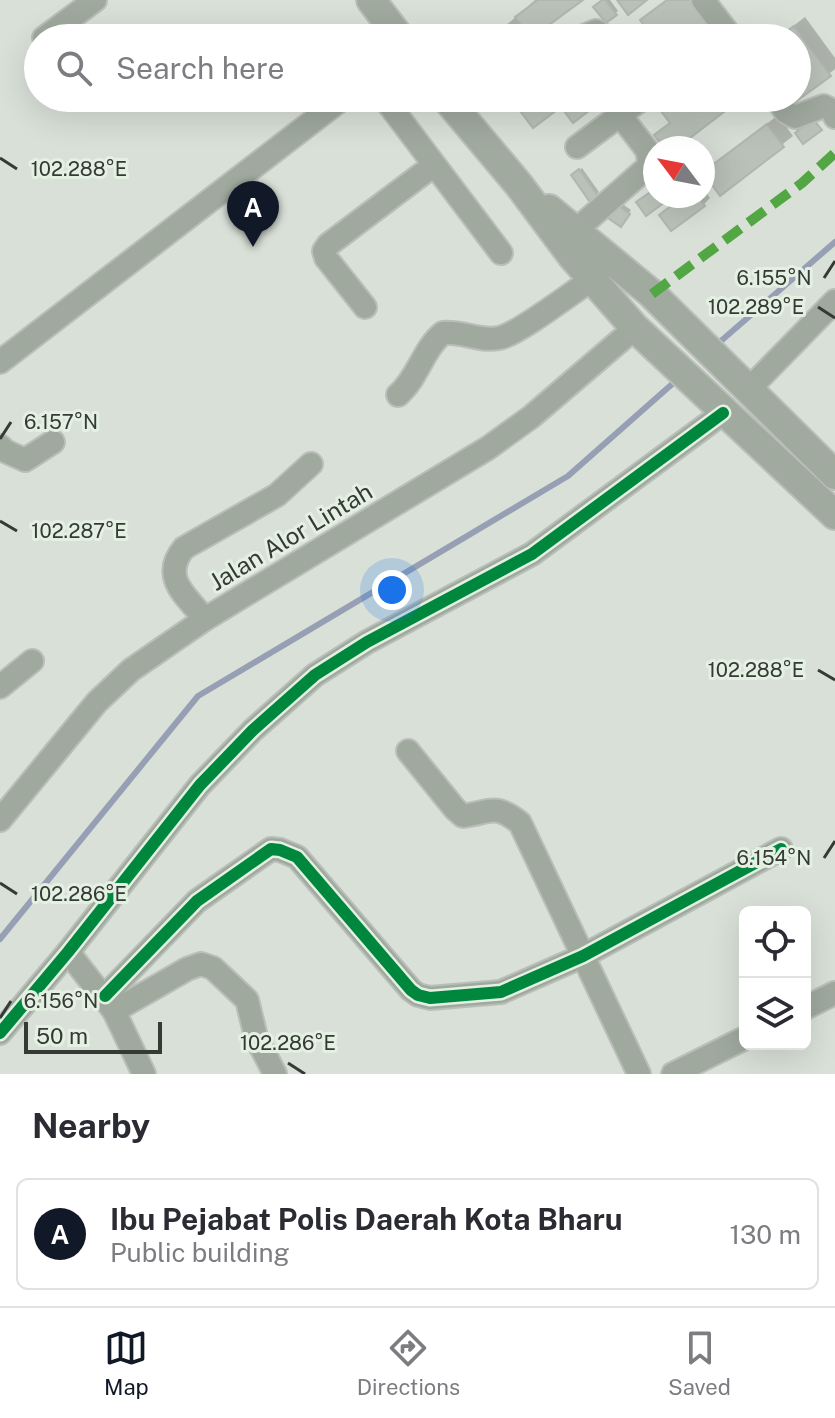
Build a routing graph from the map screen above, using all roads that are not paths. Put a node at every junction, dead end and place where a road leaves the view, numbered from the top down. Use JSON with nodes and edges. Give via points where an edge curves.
{"nodes":[{"id":1,"x":95,"y":0,"type":"edge"},
{"id":2,"x":371,"y":0,"type":"edge"},
{"id":3,"x":703,"y":0,"type":"edge"},
{"id":4,"x":63,"y":24,"type":"edge"},
{"id":5,"x":389,"y":24,"type":"edge"},
{"id":6,"x":719,"y":24,"type":"edge"},
{"id":7,"x":811,"y":110,"type":"edge"},
{"id":8,"x":325,"y":112,"type":"edge"},
{"id":9,"x":394,"y":112,"type":"edge"},
{"id":10,"x":458,"y":112,"type":"edge"},
{"id":11,"x":624,"y":112,"type":"edge"},
{"id":12,"x":786,"y":112,"type":"edge"},
{"id":13,"x":808,"y":112,"type":"edge"},
{"id":14,"x":620,"y":115,"type":"junction"},
{"id":15,"x":835,"y":117,"type":"edge"},
{"id":16,"x":577,"y":147,"type":"dead end"},
{"id":17,"x":434,"y":165,"type":"junction"},
{"id":18,"x":519,"y":185,"type":"junction"},
{"id":19,"x":576,"y":230,"type":"junction"},
{"id":20,"x":501,"y":253,"type":"dead end"},
{"id":21,"x":594,"y":278,"type":"junction"},
{"id":22,"x":835,"y":301,"type":"edge"},
{"id":23,"x":365,"y":307,"type":"dead end"},
{"id":24,"x":640,"y":332,"type":"junction"},
{"id":25,"x":0,"y":362,"type":"edge"},
{"id":26,"x":749,"y":389,"type":"junction"},
{"id":27,"x":398,"y":395,"type":"dead end"},
{"id":28,"x":723,"y":413,"type":"junction"},
{"id":29,"x":53,"y":442,"type":"dead end"},
{"id":30,"x":0,"y":446,"type":"edge"},
{"id":31,"x":311,"y":464,"type":"dead end"},
{"id":32,"x":835,"y":475,"type":"edge"},
{"id":33,"x":835,"y":515,"type":"edge"},
{"id":34,"x":205,"y":619,"type":"junction"},
{"id":35,"x":32,"y":661,"type":"dead end"},
{"id":36,"x":0,"y":687,"type":"edge"},
{"id":37,"x":408,"y":751,"type":"dead end"},
{"id":38,"x":0,"y":820,"type":"edge"},
{"id":39,"x":781,"y":849,"type":"dead end"},
{"id":40,"x":68,"y":952,"type":"junction"},
{"id":41,"x":583,"y":956,"type":"junction"},
{"id":42,"x":835,"y":993,"type":"edge"},
{"id":43,"x":110,"y":1004,"type":"junction"},
{"id":44,"x":811,"y":1005,"type":"edge"},
{"id":45,"x":0,"y":1033,"type":"edge"},
{"id":46,"x":739,"y":1041,"type":"edge"},
{"id":47,"x":142,"y":1073,"type":"edge"},
{"id":48,"x":275,"y":1074,"type":"edge"},
{"id":49,"x":639,"y":1074,"type":"edge"},
{"id":50,"x":673,"y":1074,"type":"edge"}],
"edges":[{"from":1,"to":4,"type":"street"},
{"from":2,"to":5,"type":"main road"},
{"from":3,"to":6,"type":"street"},
{"from":7,"to":15,"type":"street","via":[[824,106]]},
{"from":8,"to":25,"type":"street"},
{"from":9,"to":17,"type":"street"},
{"from":10,"to":18,"type":"main road"},
{"from":11,"to":14,"type":"street"},
{"from":12,"to":13,"type":"street","via":[[801,117]]},
{"from":14,"to":16,"type":"street"},
{"from":14,"to":19,"type":"street","via":[[647,150],[650,165]]},
{"from":17,"to":20,"type":"street"},
{"from":17,"to":23,"type":"street","via":[[324,251]]},
{"from":18,"to":19,"type":"main road"},
{"from":18,"to":21,"type":"main road"},
{"from":19,"to":26,"type":"main road"},
{"from":21,"to":24,"type":"main road"},
{"from":21,"to":27,"type":"street","via":[[508,335],[489,339],[443,333]]},
{"from":22,"to":26,"type":"street"},
{"from":24,"to":28,"type":"main road"},
{"from":24,"to":34,"type":"street","name":"Jalan Alor Lintah","via":[[488,448]]},
{"from":26,"to":32,"type":"main road"},
{"from":28,"to":33,"type":"main road"},
{"from":28,"to":40,"type":"street","via":[[532,554],[315,675],[200,785]]},
{"from":29,"to":30,"type":"street","via":[[25,460]]},
{"from":31,"to":34,"type":"street","via":[[277,495],[184,548],[175,559],[179,586]]},
{"from":34,"to":38,"type":"street","name":"Jalan Alor Lintah","via":[[131,670],[97,702]]},
{"from":35,"to":36,"type":"street"},
{"from":37,"to":41,"type":"street","via":[[463,816],[494,808],[520,823]]},
{"from":39,"to":41,"type":"street"},
{"from":40,"to":43,"type":"street"},
{"from":40,"to":45,"type":"street"},
{"from":41,"to":43,"type":"street","via":[[501,992],[418,995],[299,859],[276,848],[197,901]]},
{"from":41,"to":49,"type":"street"},
{"from":42,"to":44,"type":"street"},
{"from":43,"to":47,"type":"street"},
{"from":43,"to":48,"type":"street","via":[[201,964],[213,968],[247,1000],[256,1037]]},
{"from":46,"to":50,"type":"street"}]}
